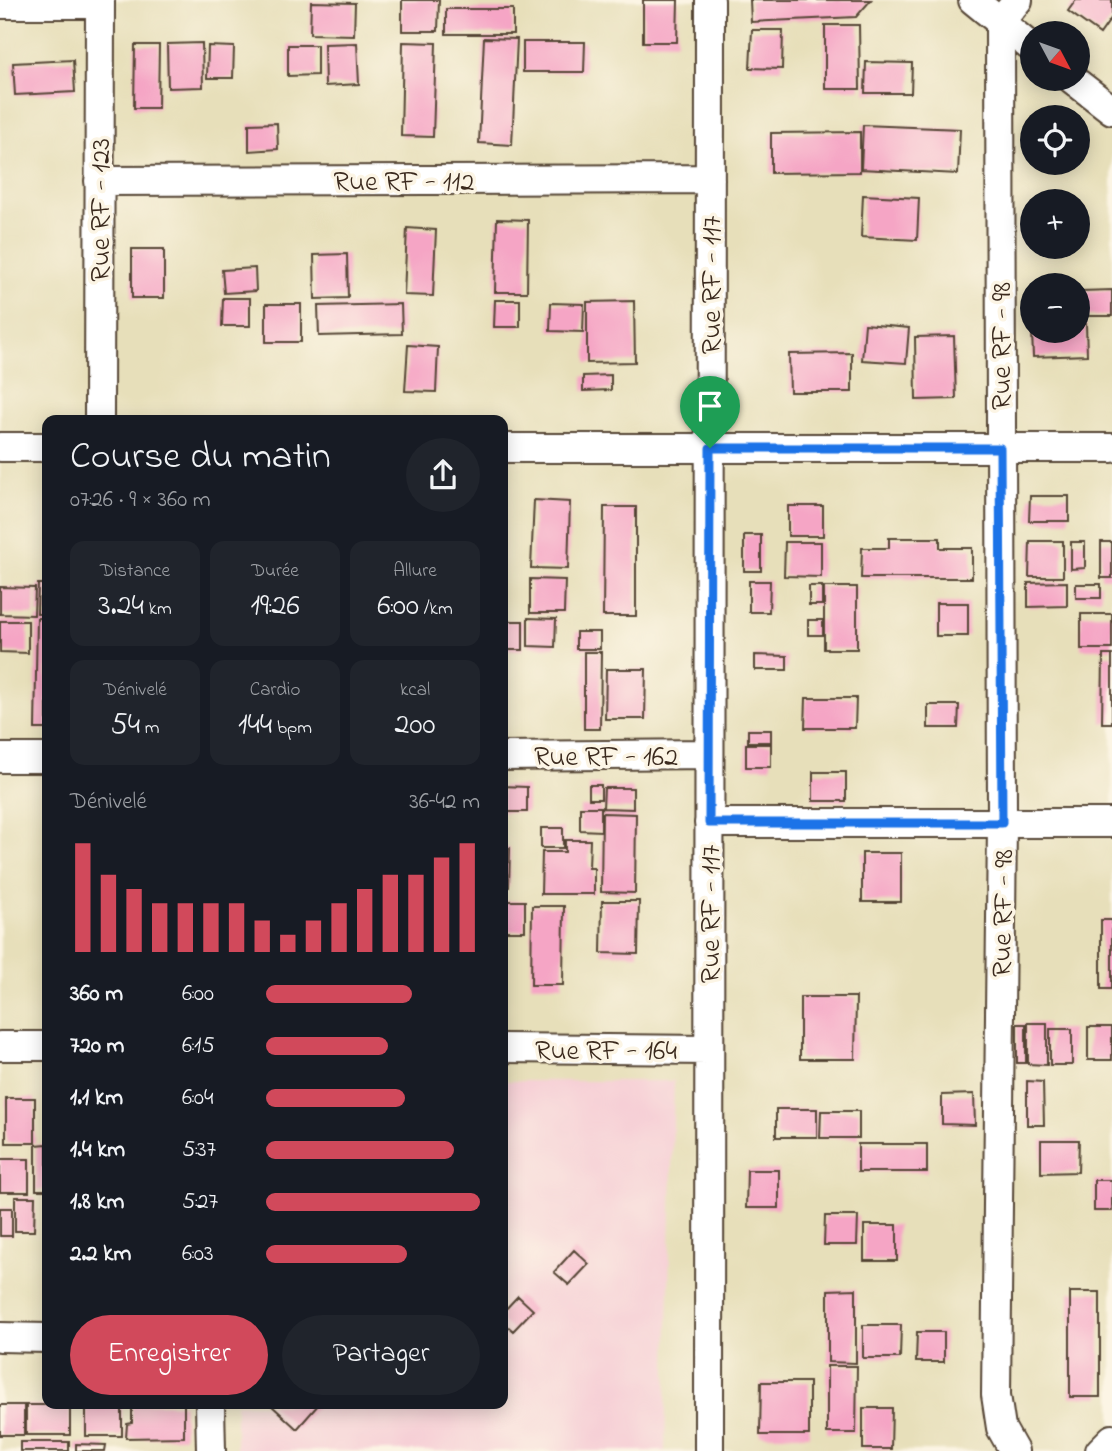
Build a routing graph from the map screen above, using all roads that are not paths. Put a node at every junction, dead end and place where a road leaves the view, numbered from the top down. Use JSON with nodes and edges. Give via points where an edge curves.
{"nodes":[{"id":1,"x":710,"y":0,"type":"edge"},
{"id":2,"x":972,"y":0,"type":"edge"},
{"id":3,"x":1018,"y":0,"type":"edge"},
{"id":4,"x":100,"y":2,"type":"edge"},
{"id":5,"x":0,"y":4,"type":"edge"},
{"id":6,"x":1000,"y":22,"type":"junction"},
{"id":7,"x":1020,"y":38,"type":"edge"},
{"id":8,"x":1087,"y":91,"type":"edge"},
{"id":9,"x":1112,"y":110,"type":"edge"},
{"id":10,"x":710,"y":179,"type":"junction"},
{"id":11,"x":99,"y":181,"type":"junction"},
{"id":12,"x":99,"y":415,"type":"edge"},
{"id":13,"x":0,"y":447,"type":"edge"},
{"id":14,"x":42,"y":447,"type":"edge"},
{"id":15,"x":508,"y":448,"type":"edge"},
{"id":16,"x":710,"y":448,"type":"junction"},
{"id":17,"x":1000,"y":448,"type":"junction"},
{"id":18,"x":1112,"y":448,"type":"edge"},
{"id":19,"x":709,"y":754,"type":"junction"},
{"id":20,"x":508,"y":756,"type":"edge"},
{"id":21,"x":0,"y":758,"type":"edge"},
{"id":22,"x":42,"y":758,"type":"edge"},
{"id":23,"x":709,"y":823,"type":"junction"},
{"id":24,"x":1002,"y":823,"type":"junction"},
{"id":25,"x":1112,"y":823,"type":"edge"},
{"id":26,"x":0,"y":1046,"type":"edge"},
{"id":27,"x":42,"y":1046,"type":"edge"},
{"id":28,"x":508,"y":1048,"type":"edge"},
{"id":29,"x":709,"y":1050,"type":"junction"},
{"id":30,"x":0,"y":1337,"type":"edge"},
{"id":31,"x":42,"y":1338,"type":"edge"},
{"id":32,"x":211,"y":1409,"type":"edge"},
{"id":33,"x":1112,"y":1440,"type":"edge"},
{"id":34,"x":211,"y":1451,"type":"edge"},
{"id":35,"x":709,"y":1451,"type":"edge"},
{"id":36,"x":1014,"y":1451,"type":"edge"},
{"id":37,"x":1100,"y":1451,"type":"edge"}],
"edges":[{"from":1,"to":10,"type":"street","name":"Rue RF - 117"},
{"from":2,"to":6,"type":"street"},
{"from":3,"to":6,"type":"street"},
{"from":4,"to":5,"type":"street"},
{"from":4,"to":11,"type":"street","name":"Rue RF - 123"},
{"from":6,"to":7,"type":"street"},
{"from":6,"to":17,"type":"street","name":"Rue RF - 98"},
{"from":8,"to":9,"type":"street"},
{"from":10,"to":11,"type":"street","name":"Rue RF - 112"},
{"from":10,"to":16,"type":"street","name":"Rue RF - 117"},
{"from":11,"to":12,"type":"street","name":"Rue RF - 123"},
{"from":13,"to":14,"type":"street"},
{"from":15,"to":16,"type":"street"},
{"from":16,"to":17,"type":"street"},
{"from":16,"to":19,"type":"street","name":"Rue RF - 117"},
{"from":17,"to":18,"type":"street"},
{"from":17,"to":24,"type":"street","name":"Rue RF - 98"},
{"from":19,"to":20,"type":"street","name":"Rue RF - 162"},
{"from":19,"to":23,"type":"street","name":"Rue RF - 117"},
{"from":21,"to":22,"type":"street"},
{"from":23,"to":24,"type":"street"},
{"from":23,"to":29,"type":"street","name":"Rue RF - 117"},
{"from":24,"to":25,"type":"street"},
{"from":24,"to":36,"type":"street","name":"Rue RF - 98","via":[[996,1395],[1001,1428]]},
{"from":26,"to":27,"type":"street"},
{"from":28,"to":29,"type":"street","name":"Rue RF - 164"},
{"from":29,"to":35,"type":"street","name":"Rue RF - 117"},
{"from":30,"to":31,"type":"street"},
{"from":32,"to":34,"type":"street"},
{"from":33,"to":37,"type":"street"}]}
